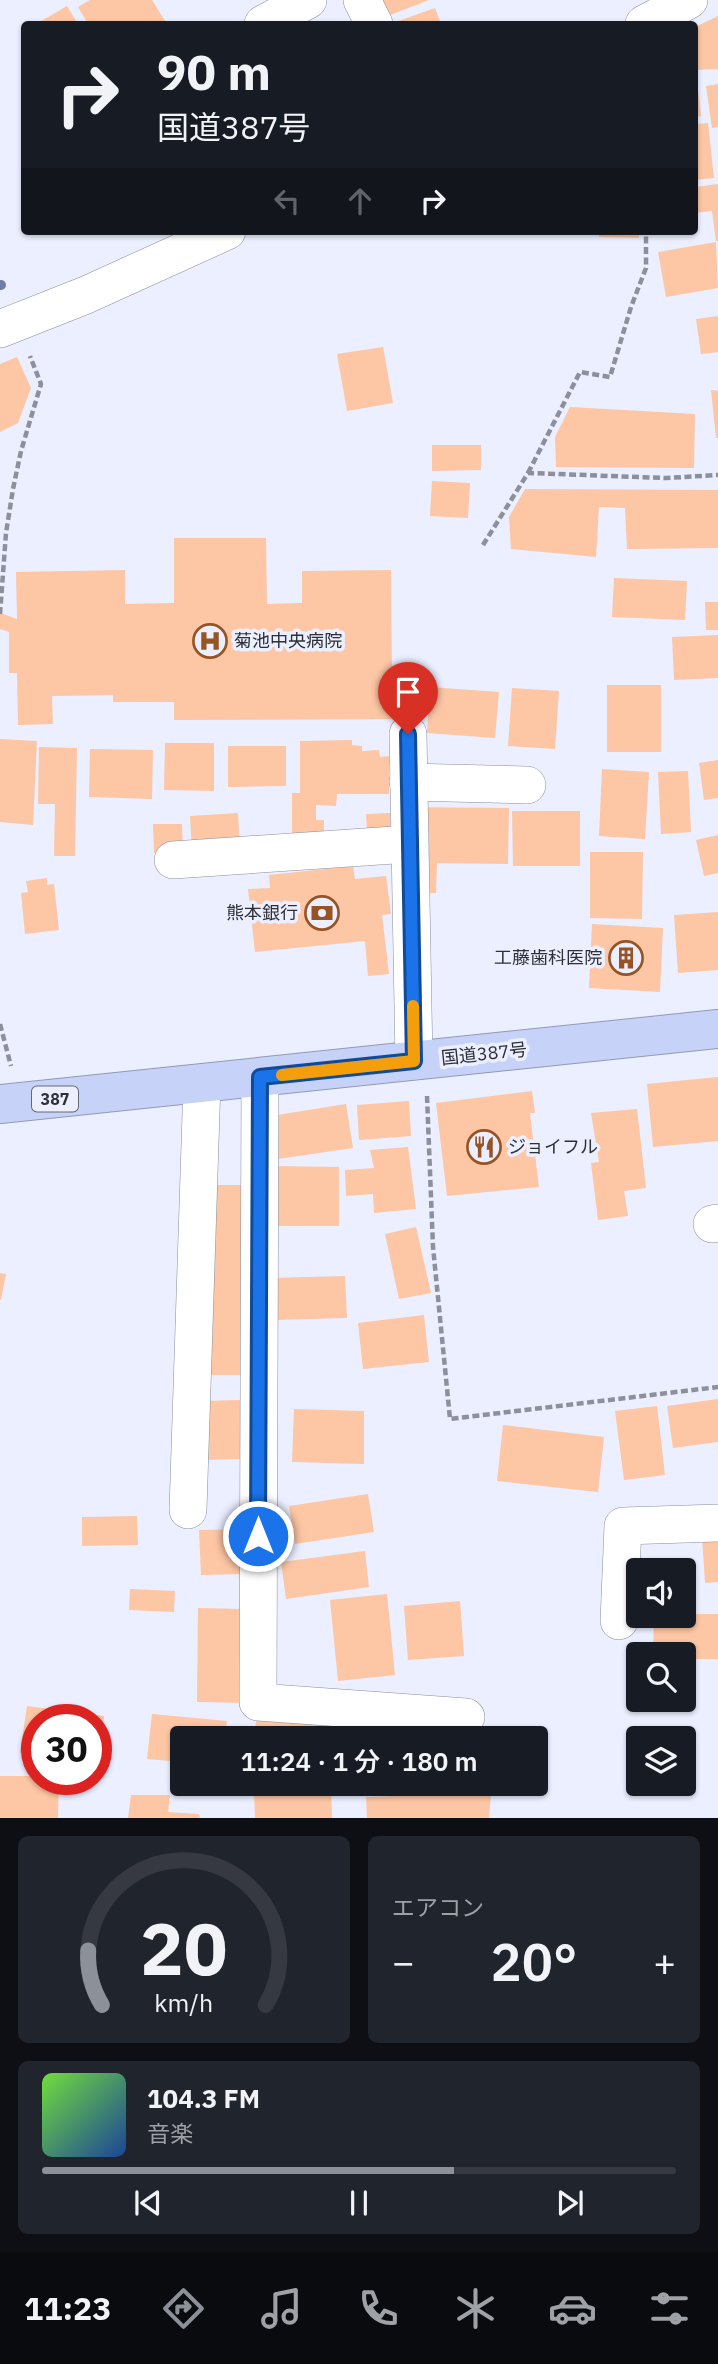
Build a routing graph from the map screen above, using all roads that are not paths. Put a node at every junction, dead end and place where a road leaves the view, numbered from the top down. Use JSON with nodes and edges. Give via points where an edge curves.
{"nodes":[{"id":1,"x":308,"y":0,"type":"edge"},
{"id":2,"x":362,"y":0,"type":"edge"},
{"id":3,"x":689,"y":0,"type":"edge"},
{"id":4,"x":269,"y":21,"type":"edge"},
{"id":5,"x":372,"y":21,"type":"edge"},
{"id":6,"x":650,"y":21,"type":"edge"},
{"id":7,"x":219,"y":235,"type":"edge"},
{"id":8,"x":0,"y":329,"type":"edge"},
{"id":9,"x":408,"y":734,"type":"dead end"},
{"id":10,"x":408,"y":782,"type":"junction"},
{"id":11,"x":527,"y":785,"type":"dead end"},
{"id":12,"x":410,"y":844,"type":"junction"},
{"id":13,"x":173,"y":860,"type":"dead end"},
{"id":14,"x":718,"y":1029,"type":"edge"},
{"id":15,"x":419,"y":1061,"type":"junction"},
{"id":16,"x":260,"y":1077,"type":"junction"},
{"id":17,"x":201,"y":1083,"type":"junction"},
{"id":18,"x":6,"y":1087,"type":"edge"},
{"id":19,"x":188,"y":1510,"type":"dead end"},
{"id":20,"x":718,"y":1523,"type":"edge"},
{"id":21,"x":620,"y":1621,"type":"dead end"},
{"id":22,"x":466,"y":1717,"type":"dead end"}],
"edges":[{"from":1,"to":4,"type":"street"},
{"from":2,"to":5,"type":"street"},
{"from":3,"to":6,"type":"street"},
{"from":7,"to":8,"type":"street"},
{"from":9,"to":10,"type":"street"},
{"from":10,"to":11,"type":"street"},
{"from":10,"to":12,"type":"street"},
{"from":12,"to":13,"type":"street"},
{"from":12,"to":15,"type":"street"},
{"from":14,"to":15,"type":"highway","name":"国道387号","number":"387"},
{"from":15,"to":16,"type":"highway","name":"国道387号","number":"387"},
{"from":16,"to":17,"type":"highway","name":"国道387号","number":"387"},
{"from":16,"to":22,"type":"street","via":[[258,1702]]},
{"from":17,"to":18,"type":"highway","name":"国道387号","number":"387"},
{"from":17,"to":19,"type":"street"},
{"from":20,"to":21,"type":"street","via":[[623,1526]]}]}
